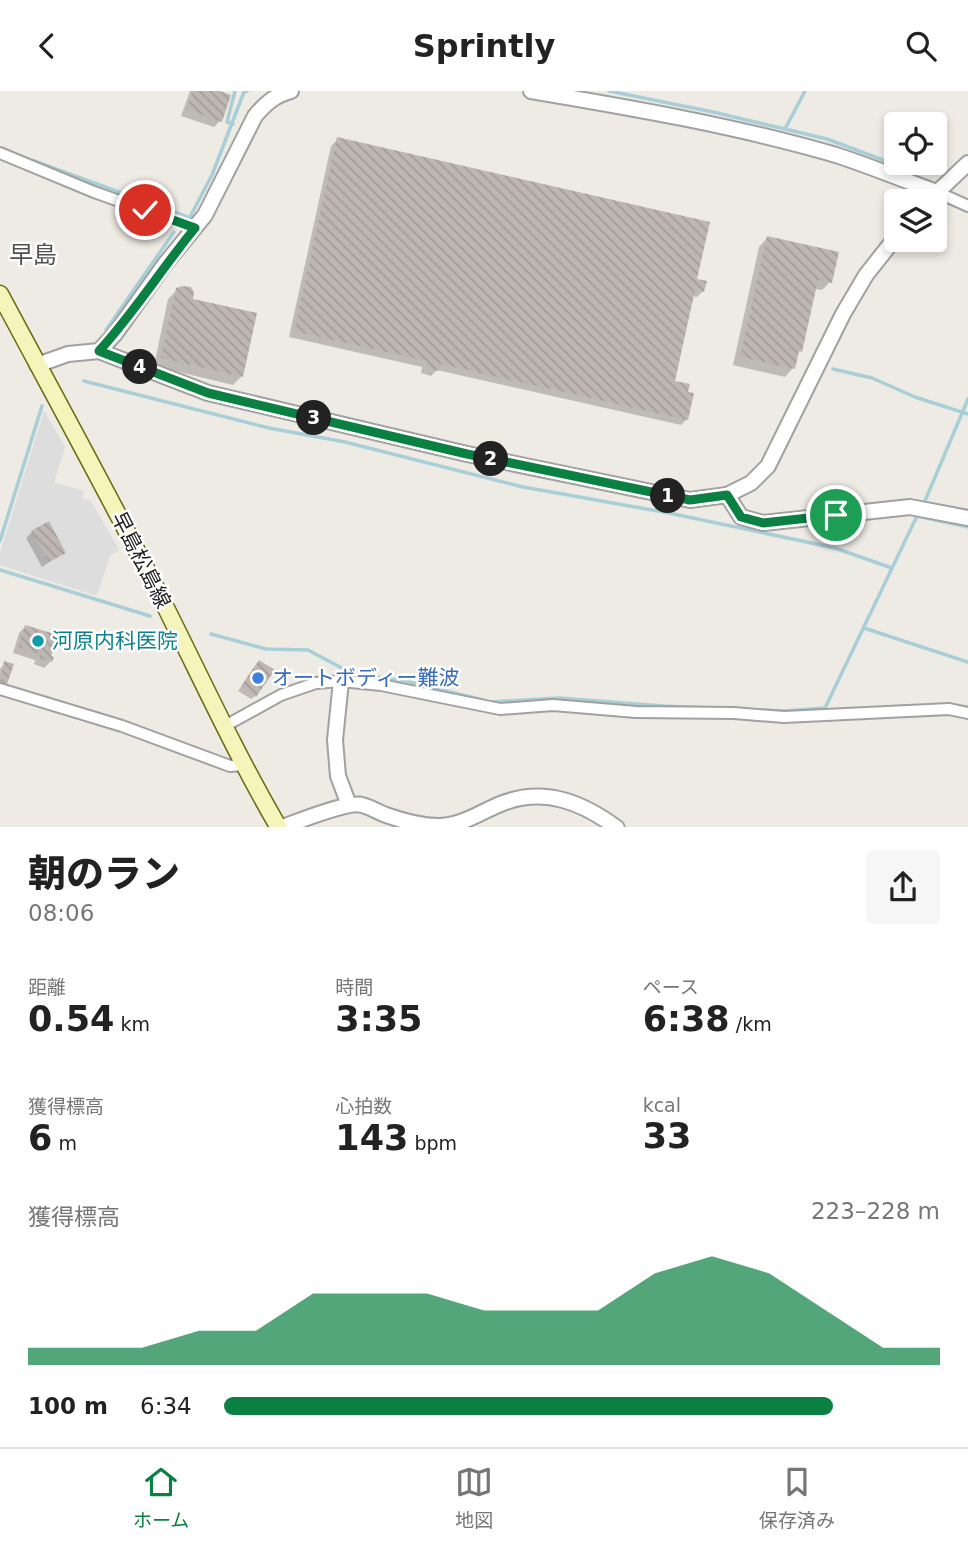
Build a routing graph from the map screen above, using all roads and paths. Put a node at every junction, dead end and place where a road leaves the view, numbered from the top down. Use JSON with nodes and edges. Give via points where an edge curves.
{"nodes":[{"id":1,"x":291,"y":91,"type":"edge"},
{"id":2,"x":531,"y":91,"type":"edge"},
{"id":3,"x":0,"y":153,"type":"edge"},
{"id":4,"x":968,"y":163,"type":"edge"},
{"id":5,"x":914,"y":189,"type":"edge"},
{"id":6,"x":940,"y":189,"type":"edge"},
{"id":7,"x":947,"y":201,"type":"edge"},
{"id":8,"x":968,"y":206,"type":"edge"},
{"id":9,"x":195,"y":228,"type":"junction"},
{"id":10,"x":884,"y":252,"type":"edge"},
{"id":11,"x":0,"y":294,"type":"edge"},
{"id":12,"x":99,"y":351,"type":"junction"},
{"id":13,"x":37,"y":365,"type":"junction"},
{"id":14,"x":727,"y":495,"type":"junction"},
{"id":15,"x":968,"y":518,"type":"edge"},
{"id":16,"x":341,"y":681,"type":"junction"},
{"id":17,"x":0,"y":689,"type":"edge"},
{"id":18,"x":968,"y":713,"type":"edge"},
{"id":19,"x":225,"y":726,"type":"junction"},
{"id":20,"x":243,"y":765,"type":"junction"},
{"id":21,"x":349,"y":805,"type":"junction"},
{"id":22,"x":278,"y":827,"type":"edge"},
{"id":23,"x":282,"y":827,"type":"edge"},
{"id":24,"x":616,"y":827,"type":"edge"}],
"edges":[{"from":1,"to":9,"type":"street","via":[[266,103],[255,116]]},
{"from":2,"to":5,"type":"street","via":[[778,139],[839,156]]},
{"from":3,"to":9,"type":"street"},
{"from":4,"to":6,"type":"street"},
{"from":7,"to":8,"type":"street"},
{"from":9,"to":12,"type":"street"},
{"from":10,"to":14,"type":"street","via":[[842,314],[768,466],[751,483]]},
{"from":11,"to":13,"type":"main road","name":"早島松島線"},
{"from":12,"to":13,"type":"street","via":[[68,354]]},
{"from":12,"to":14,"type":"street","via":[[208,393],[467,454],[690,500]]},
{"from":13,"to":19,"type":"main road","name":"早島松島線"},
{"from":14,"to":15,"type":"street","via":[[741,517],[763,523],[910,507]]},
{"from":16,"to":18,"type":"street","via":[[500,709],[553,705],[784,717],[949,709]]},
{"from":16,"to":19,"type":"street","via":[[316,683],[281,695]]},
{"from":16,"to":21,"type":"street","via":[[335,740],[338,775]]},
{"from":17,"to":20,"type":"street","via":[[122,726],[230,766]]},
{"from":19,"to":20,"type":"main road","name":"早島松島線"},
{"from":20,"to":22,"type":"main road","name":"早島松島線"},
{"from":21,"to":23,"type":"street"},
{"from":21,"to":24,"type":"street","via":[[359,804],[411,823],[441,826],[468,820],[503,803],[542,797],[593,810]]}]}
